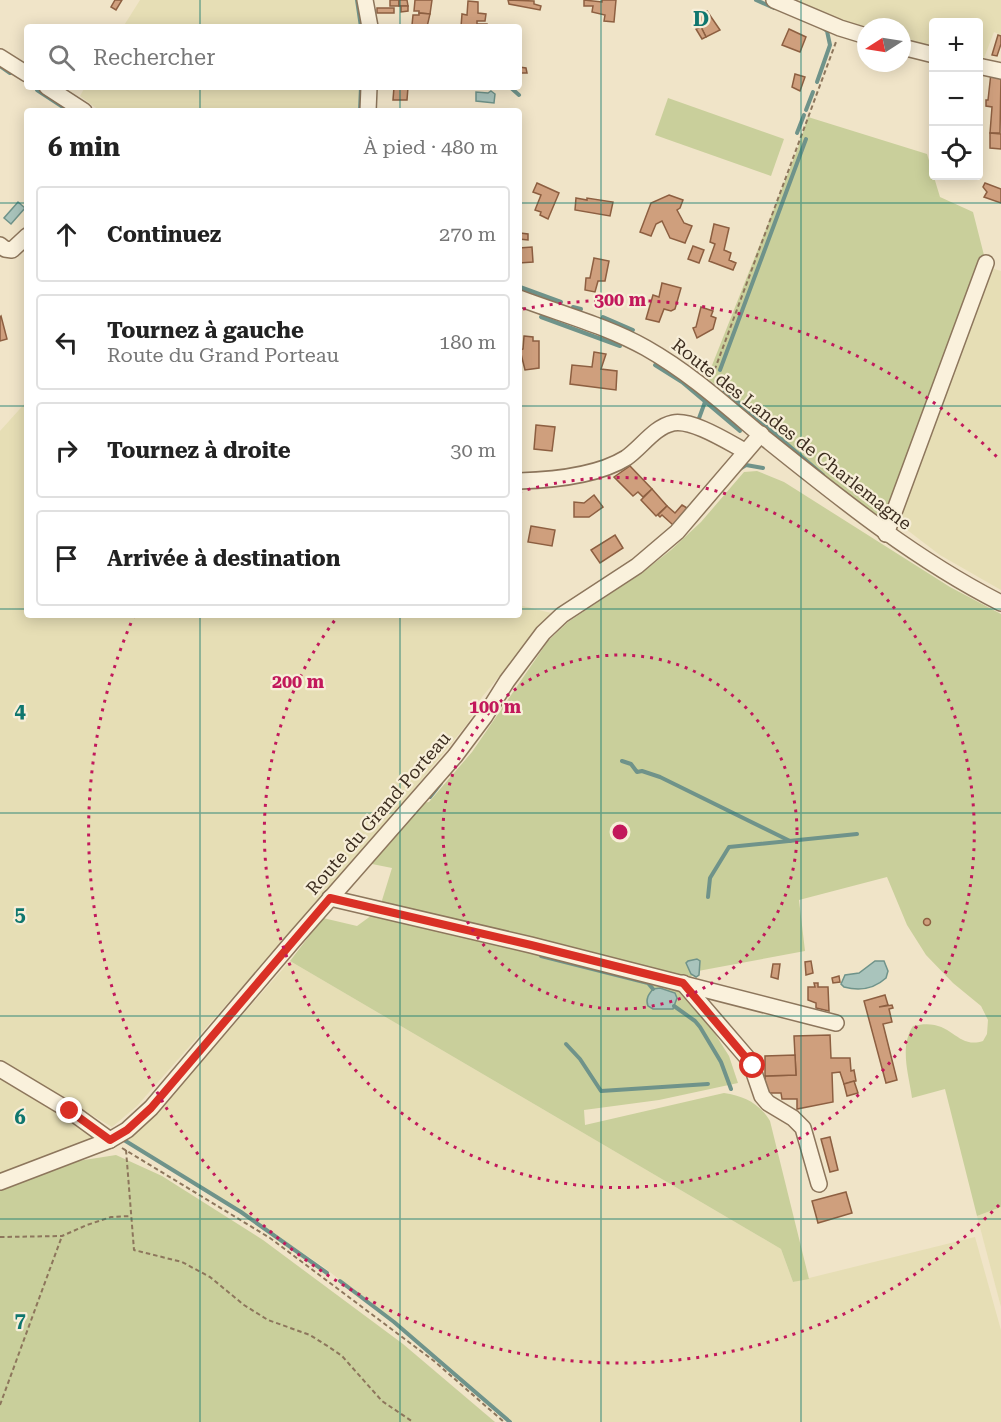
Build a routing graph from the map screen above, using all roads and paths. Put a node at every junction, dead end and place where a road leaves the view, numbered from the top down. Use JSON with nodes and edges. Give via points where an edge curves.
{"nodes":[{"id":1,"x":365,"y":0,"type":"edge"},
{"id":2,"x":774,"y":0,"type":"edge"},
{"id":3,"x":369,"y":24,"type":"edge"},
{"id":4,"x":840,"y":28,"type":"junction"},
{"id":5,"x":857,"y":33,"type":"edge"},
{"id":6,"x":911,"y":49,"type":"edge"},
{"id":7,"x":929,"y":54,"type":"edge"},
{"id":8,"x":0,"y":57,"type":"edge"},
{"id":9,"x":983,"y":67,"type":"edge"},
{"id":10,"x":1001,"y":71,"type":"edge"},
{"id":11,"x":24,"y":72,"type":"edge"},
{"id":12,"x":52,"y":90,"type":"edge"},
{"id":13,"x":369,"y":90,"type":"edge"},
{"id":14,"x":79,"y":108,"type":"edge"},
{"id":15,"x":368,"y":108,"type":"edge"},
{"id":16,"x":24,"y":239,"type":"edge"},
{"id":17,"x":0,"y":245,"type":"edge"},
{"id":18,"x":986,"y":263,"type":"dead end"},
{"id":19,"x":522,"y":299,"type":"edge"},
{"id":20,"x":704,"y":386,"type":"junction"},
{"id":21,"x":761,"y":434,"type":"junction"},
{"id":22,"x":745,"y":451,"type":"junction"},
{"id":23,"x":522,"y":481,"type":"edge"},
{"id":24,"x":886,"y":534,"type":"junction"},
{"id":25,"x":1001,"y":603,"type":"edge"},
{"id":26,"x":330,"y":898,"type":"junction"},
{"id":27,"x":683,"y":983,"type":"junction"},
{"id":28,"x":836,"y":1023,"type":"dead end"},
{"id":29,"x":0,"y":1069,"type":"edge"},
{"id":30,"x":110,"y":1140,"type":"junction"},
{"id":31,"x":126,"y":1150,"type":"junction"},
{"id":32,"x":0,"y":1182,"type":"edge"},
{"id":33,"x":819,"y":1184,"type":"dead end"},
{"id":34,"x":132,"y":1216,"type":"junction"},
{"id":35,"x":62,"y":1236,"type":"junction"},
{"id":36,"x":0,"y":1237,"type":"edge"},
{"id":37,"x":0,"y":1405,"type":"edge"},
{"id":38,"x":413,"y":1422,"type":"edge"},
{"id":39,"x":504,"y":1422,"type":"edge"}],
"edges":[{"from":1,"to":3,"type":"street"},
{"from":2,"to":4,"type":"street"},
{"from":4,"to":5,"type":"street"},
{"from":4,"to":20,"type":"path","via":[[717,368]]},
{"from":6,"to":7,"type":"street"},
{"from":8,"to":11,"type":"street"},
{"from":9,"to":10,"type":"street"},
{"from":12,"to":14,"type":"street"},
{"from":13,"to":15,"type":"street"},
{"from":16,"to":17,"type":"street","via":[[12,250]]},
{"from":18,"to":24,"type":"street"},
{"from":19,"to":20,"type":"street","name":"Route des Landes de Charlemagne","via":[[625,337]]},
{"from":20,"to":21,"type":"street","name":"Route des Landes de Charlemagne"},
{"from":21,"to":22,"type":"street","name":"Route du Grand Porteau"},
{"from":21,"to":24,"type":"street","name":"Route des Landes de Charlemagne"},
{"from":22,"to":23,"type":"street","via":[[691,424],[674,423],[660,429],[625,459],[586,474]]},
{"from":22,"to":26,"type":"street","name":"Route du Grand Porteau","via":[[677,532],[637,566],[562,615],[543,633],[455,756]]},
{"from":24,"to":25,"type":"street","name":"Route des Landes de Charlemagne"},
{"from":26,"to":27,"type":"street"},
{"from":26,"to":30,"type":"street","name":"Route du Grand Porteau","via":[[151,1108]]},
{"from":27,"to":28,"type":"street"},
{"from":27,"to":33,"type":"street","via":[[750,1061],[762,1096],[803,1128]]},
{"from":29,"to":30,"type":"street"},
{"from":30,"to":31,"type":"path"},
{"from":30,"to":32,"type":"street","name":"Route du Grand Porteau"},
{"from":31,"to":34,"type":"path"},
{"from":31,"to":39,"type":"path","via":[[270,1238],[434,1361]]},
{"from":34,"to":35,"type":"path","via":[[111,1217]]},
{"from":34,"to":38,"type":"path","via":[[134,1250],[182,1262],[210,1277],[268,1320],[310,1335],[342,1356],[382,1401]]},
{"from":35,"to":36,"type":"path"},
{"from":35,"to":37,"type":"path"}]}
